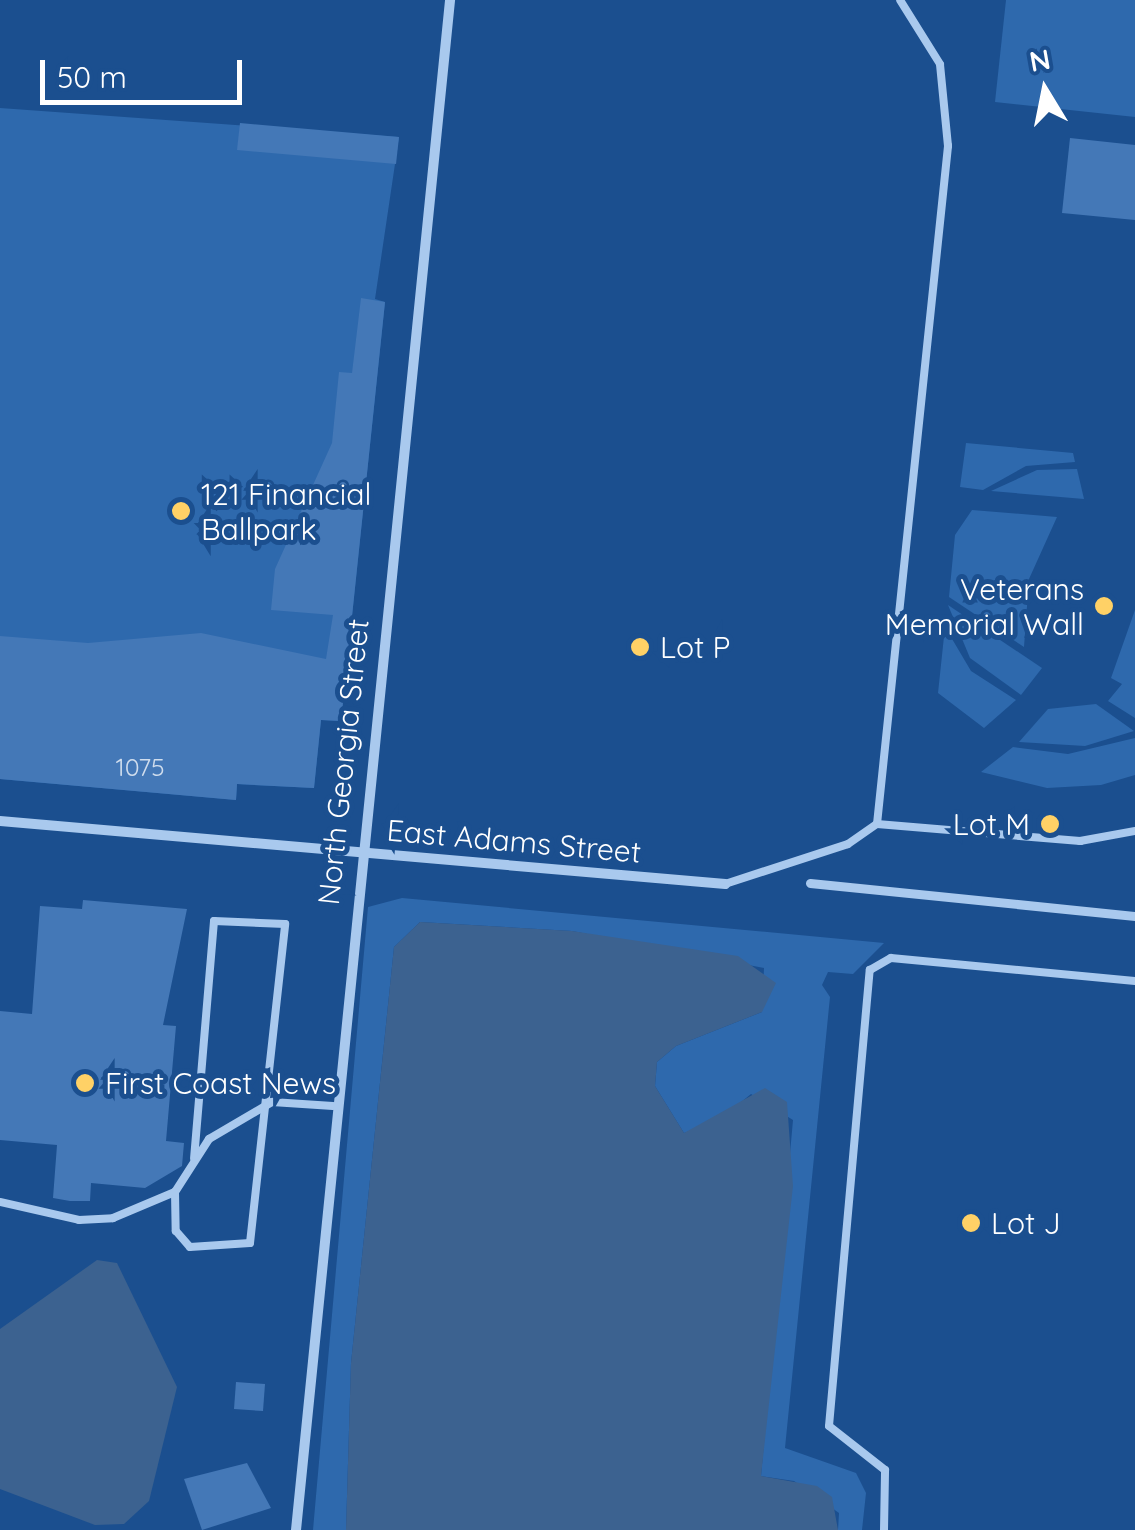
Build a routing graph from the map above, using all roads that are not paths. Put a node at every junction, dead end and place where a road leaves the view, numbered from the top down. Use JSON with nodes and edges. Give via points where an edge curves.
{"nodes":[{"id":1,"x":450,"y":0,"type":"edge"},
{"id":2,"x":900,"y":0,"type":"edge"},
{"id":3,"x":0,"y":821,"type":"edge"},
{"id":4,"x":877,"y":824,"type":"junction"},
{"id":5,"x":1135,"y":831,"type":"edge"},
{"id":6,"x":1118,"y":837,"type":"junction"},
{"id":7,"x":1135,"y":839,"type":"edge"},
{"id":8,"x":358,"y":852,"type":"junction"},
{"id":9,"x":810,"y":883,"type":"dead end"},
{"id":10,"x":725,"y":884,"type":"joint"},
{"id":11,"x":1135,"y":916,"type":"edge"},
{"id":12,"x":1135,"y":982,"type":"edge"},
{"id":13,"x":272,"y":1102,"type":"junction"},
{"id":14,"x":333,"y":1106,"type":"junction"},
{"id":15,"x":194,"y":1158,"type":"junction"},
{"id":16,"x":175,"y":1192,"type":"junction"},
{"id":17,"x":0,"y":1202,"type":"edge"},
{"id":18,"x":296,"y":1530,"type":"edge"},
{"id":19,"x":884,"y":1530,"type":"edge"}],
"edges":[{"from":1,"to":8,"type":"street","name":"North Georgia Street"},
{"from":2,"to":4,"type":"lane","via":[[940,64],[948,146]]},
{"from":3,"to":8,"type":"street","name":"East Adams Street"},
{"from":4,"to":6,"type":"lane"},
{"from":4,"to":10,"type":"lane","via":[[848,844]]},
{"from":5,"to":6,"type":"lane"},
{"from":6,"to":7,"type":"lane"},
{"from":8,"to":10,"type":"street","name":"East Adams Street"},
{"from":8,"to":14,"type":"street","name":"North Georgia Street"},
{"from":9,"to":11,"type":"street"},
{"from":12,"to":19,"type":"lane","via":[[890,958],[870,970],[830,1426],[885,1470]]},
{"from":13,"to":14,"type":"lane"},
{"from":13,"to":15,"type":"lane","via":[[209,1139]]},
{"from":13,"to":15,"type":"lane","via":[[286,924],[222,919]]},
{"from":13,"to":16,"type":"lane","via":[[250,1243],[190,1247],[176,1230]]},
{"from":14,"to":18,"type":"street","name":"North Georgia Street"},
{"from":15,"to":16,"type":"lane"},
{"from":16,"to":17,"type":"lane","via":[[114,1218],[79,1220]]}]}
